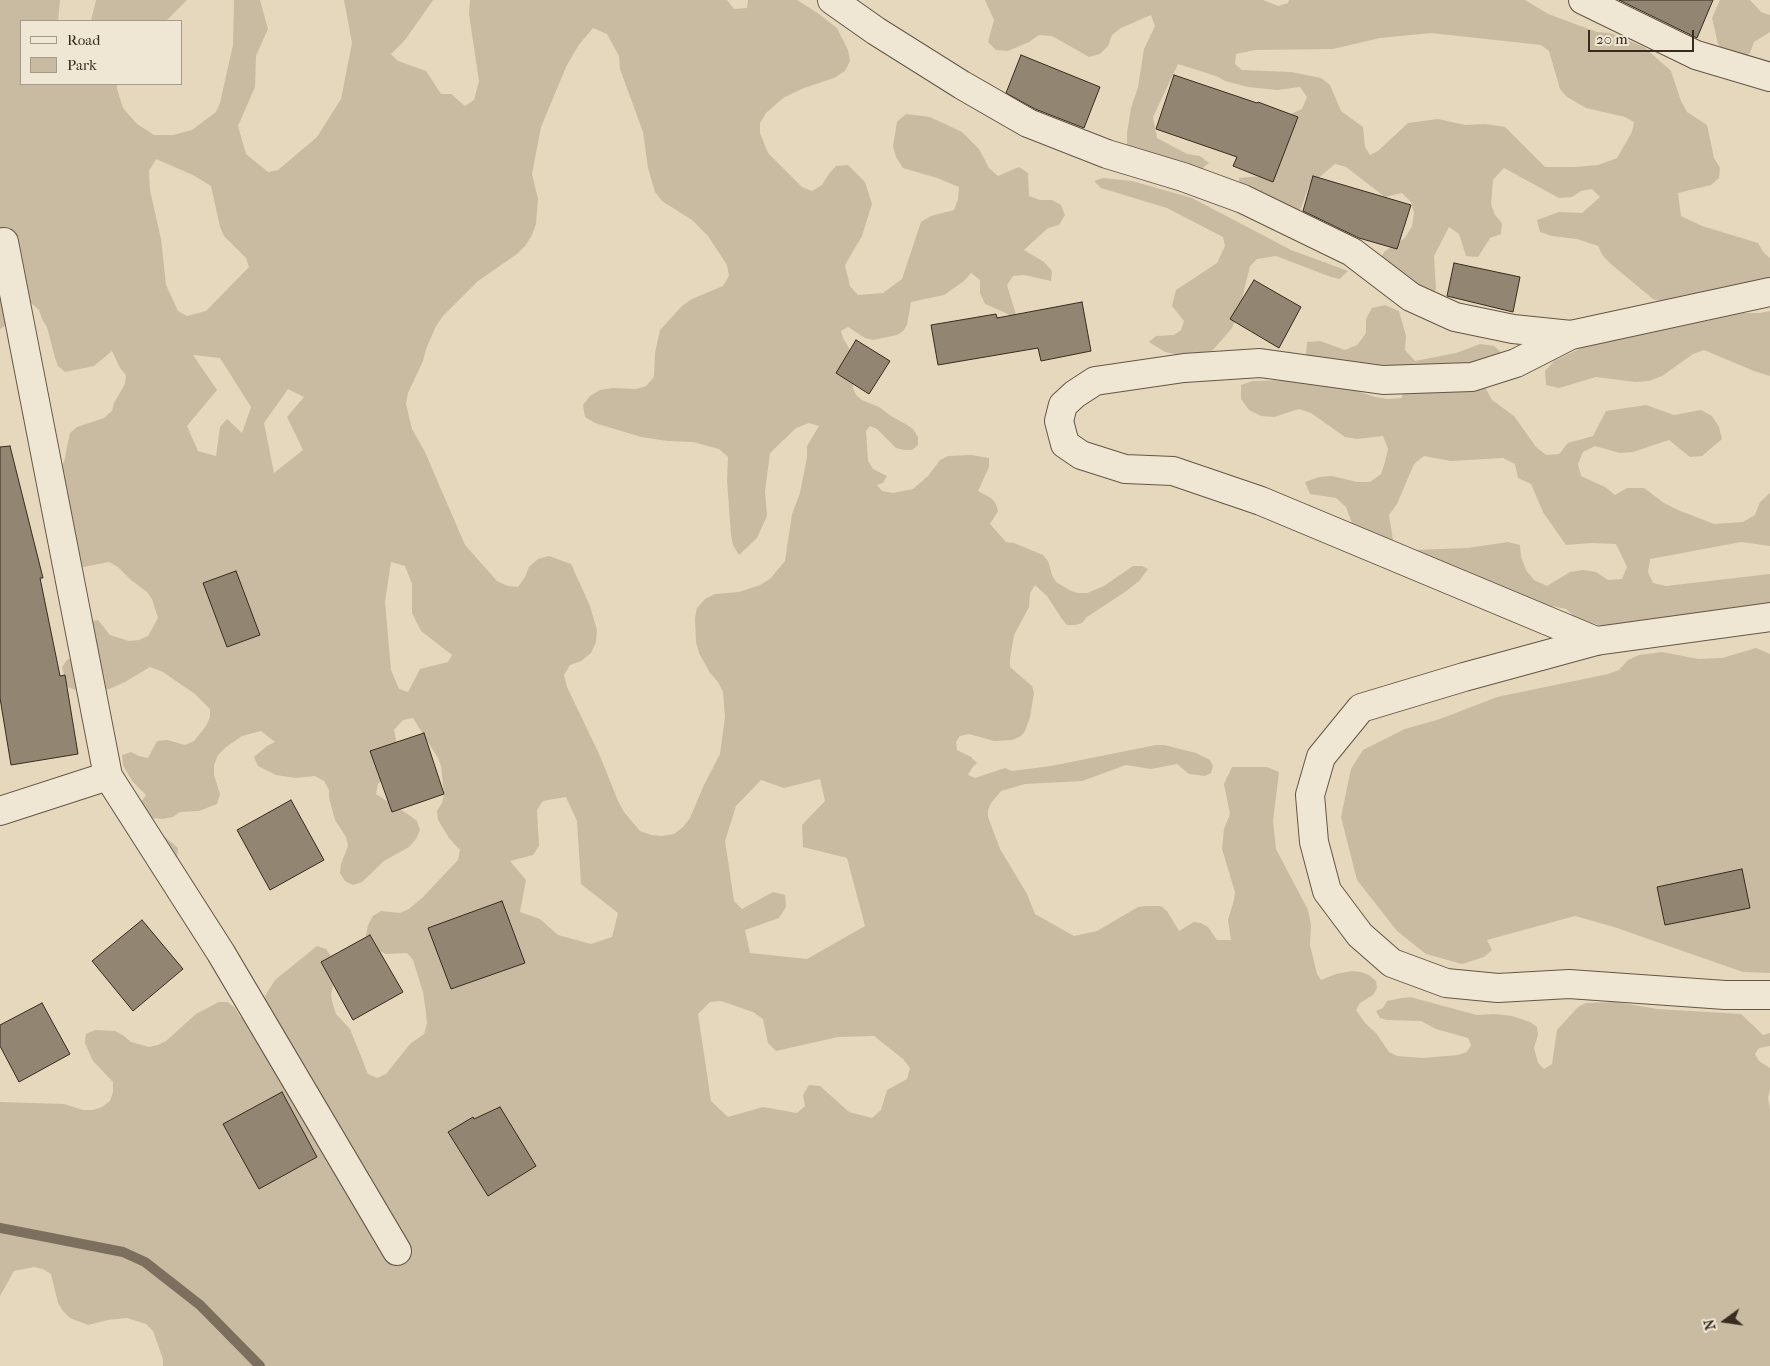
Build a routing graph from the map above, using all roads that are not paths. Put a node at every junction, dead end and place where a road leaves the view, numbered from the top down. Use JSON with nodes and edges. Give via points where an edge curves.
{"nodes":[{"id":1,"x":832,"y":0,"type":"edge"},
{"id":2,"x":1583,"y":0,"type":"edge"},
{"id":3,"x":1770,"y":77,"type":"edge"},
{"id":4,"x":4,"y":242,"type":"dead end"},
{"id":5,"x":1770,"y":292,"type":"edge"},
{"id":6,"x":1571,"y":335,"type":"junction"},
{"id":7,"x":1770,"y":617,"type":"edge"},
{"id":8,"x":1596,"y":641,"type":"junction"},
{"id":9,"x":108,"y":776,"type":"junction"},
{"id":10,"x":0,"y":811,"type":"edge"},
{"id":11,"x":1770,"y":995,"type":"edge"},
{"id":12,"x":397,"y":1251,"type":"dead end"}],
"edges":[{"from":1,"to":6,"type":"street","via":[[962,85],[1028,123],[1107,154],[1243,199],[1352,252],[1411,297],[1455,317],[1514,329]]},
{"from":2,"to":3,"type":"street","via":[[1696,55]]},
{"from":4,"to":9,"type":"street"},
{"from":5,"to":6,"type":"street"},
{"from":6,"to":8,"type":"street","via":[[1516,363],[1472,377],[1383,380],[1260,364],[1184,368],[1095,381],[1063,406],[1059,421],[1065,444],[1081,455],[1125,469],[1173,471],[1261,501]]},
{"from":7,"to":8,"type":"street"},
{"from":8,"to":11,"type":"street","via":[[1361,708],[1321,757],[1310,795],[1314,842],[1327,891],[1360,935],[1392,962],[1446,983],[1498,988],[1570,984],[1725,996]]},
{"from":9,"to":10,"type":"street"},
{"from":9,"to":12,"type":"street","via":[[221,953]]}]}
